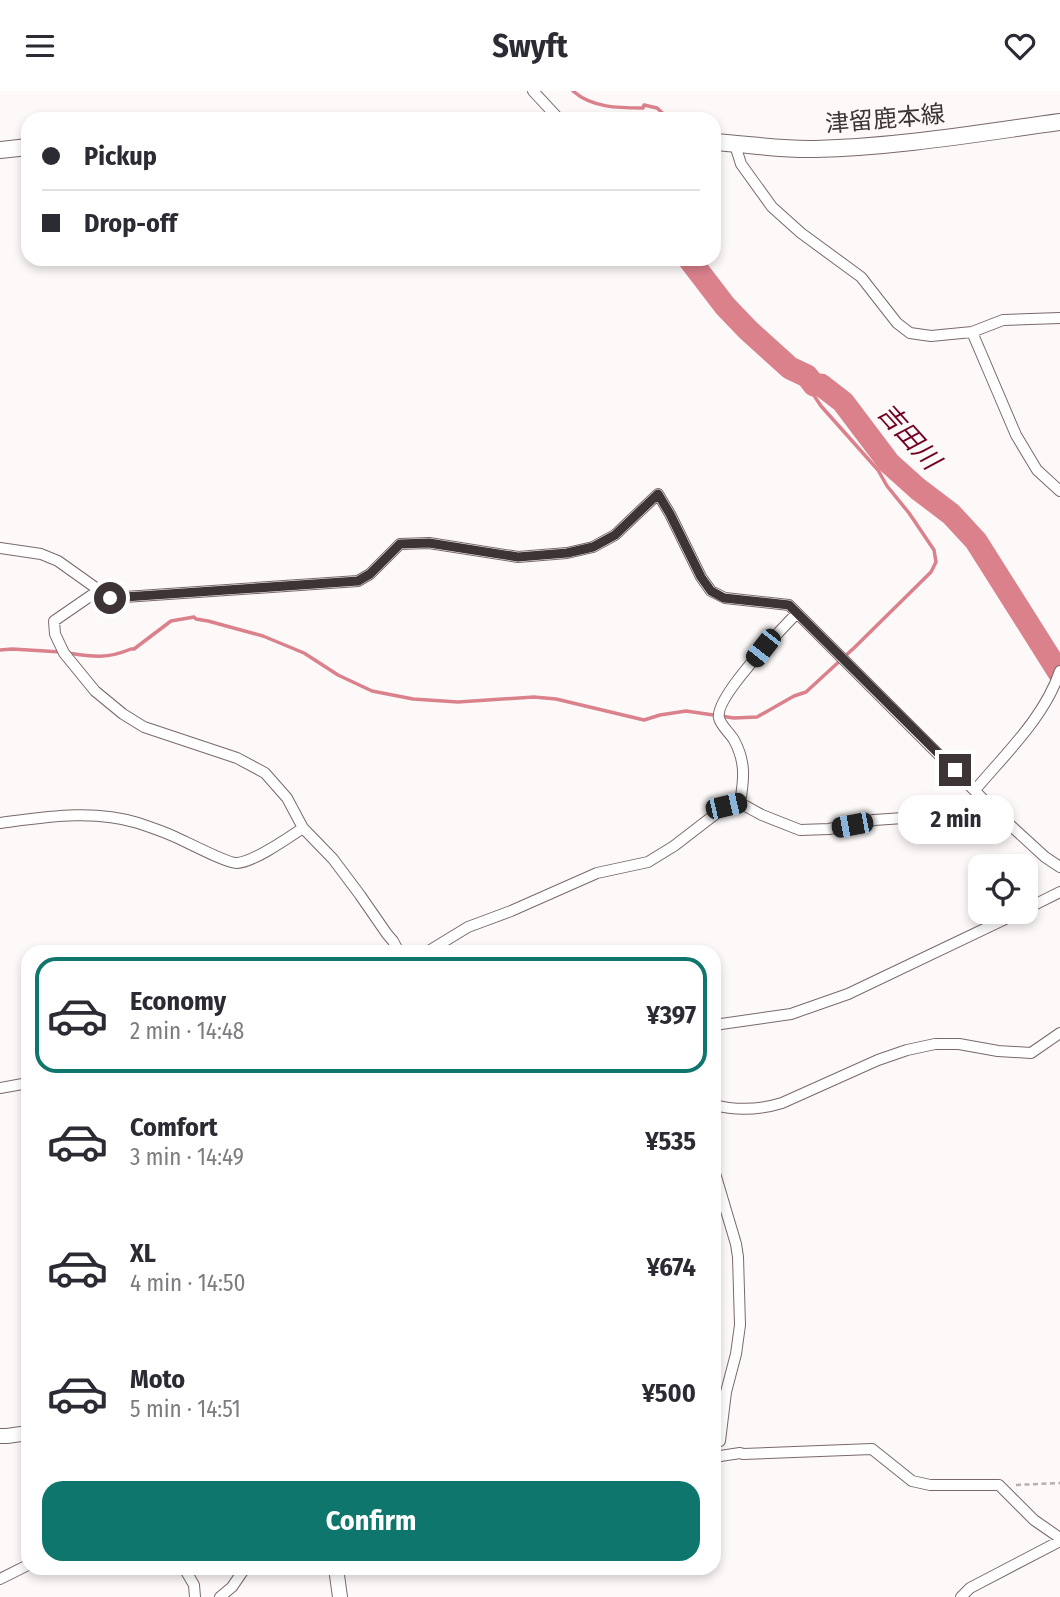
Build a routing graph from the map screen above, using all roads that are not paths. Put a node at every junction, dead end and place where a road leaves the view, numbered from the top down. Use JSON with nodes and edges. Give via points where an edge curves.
{"nodes":[{"id":1,"x":533,"y":91,"type":"edge"},
{"id":2,"x":552,"y":112,"type":"edge"},
{"id":3,"x":1060,"y":122,"type":"edge"},
{"id":4,"x":721,"y":143,"type":"edge"},
{"id":5,"x":735,"y":145,"type":"junction"},
{"id":6,"x":21,"y":148,"type":"edge"},
{"id":7,"x":0,"y":150,"type":"edge"},
{"id":8,"x":1060,"y":318,"type":"edge"},
{"id":9,"x":972,"y":332,"type":"junction"},
{"id":10,"x":1060,"y":491,"type":"edge"},
{"id":11,"x":0,"y":548,"type":"edge"},
{"id":12,"x":99,"y":590,"type":"junction"},
{"id":13,"x":797,"y":613,"type":"junction"},
{"id":14,"x":1060,"y":671,"type":"edge"},
{"id":15,"x":975,"y":790,"type":"junction"},
{"id":16,"x":740,"y":803,"type":"junction"},
{"id":17,"x":0,"y":823,"type":"edge"},
{"id":18,"x":1009,"y":824,"type":"junction"},
{"id":19,"x":303,"y":828,"type":"junction"},
{"id":20,"x":1060,"y":867,"type":"edge"},
{"id":21,"x":1060,"y":893,"type":"edge"},
{"id":22,"x":1038,"y":903,"type":"edge"},
{"id":23,"x":994,"y":924,"type":"edge"},
{"id":24,"x":395,"y":945,"type":"edge"},
{"id":25,"x":438,"y":945,"type":"edge"},
{"id":26,"x":721,"y":1024,"type":"edge"},
{"id":27,"x":1060,"y":1033,"type":"edge"},
{"id":28,"x":21,"y":1084,"type":"edge"},
{"id":29,"x":0,"y":1088,"type":"edge"},
{"id":30,"x":721,"y":1107,"type":"edge"},
{"id":31,"x":721,"y":1194,"type":"edge"},
{"id":32,"x":721,"y":1418,"type":"edge"},
{"id":33,"x":21,"y":1434,"type":"edge"},
{"id":34,"x":0,"y":1436,"type":"edge"},
{"id":35,"x":721,"y":1442,"type":"edge"},
{"id":36,"x":740,"y":1453,"type":"junction"},
{"id":37,"x":721,"y":1456,"type":"edge"},
{"id":38,"x":1060,"y":1539,"type":"edge"},
{"id":39,"x":21,"y":1568,"type":"edge"},
{"id":40,"x":188,"y":1575,"type":"edge"},
{"id":41,"x":240,"y":1575,"type":"edge"},
{"id":42,"x":337,"y":1575,"type":"edge"},
{"id":43,"x":0,"y":1579,"type":"edge"},
{"id":44,"x":195,"y":1597,"type":"edge"},
{"id":45,"x":220,"y":1597,"type":"edge"},
{"id":46,"x":340,"y":1597,"type":"edge"},
{"id":47,"x":961,"y":1597,"type":"edge"}],
"edges":[{"from":1,"to":2,"type":"street"},
{"from":3,"to":5,"type":"main road","name":"津留鹿本線","via":[[893,145],[813,149]]},
{"from":4,"to":5,"type":"main road","name":"津留鹿本線"},
{"from":5,"to":9,"type":"street","via":[[741,165],[772,207],[861,277],[897,323],[910,333],[931,336]]},
{"from":6,"to":7,"type":"main road"},
{"from":8,"to":9,"type":"street","via":[[1003,320]]},
{"from":9,"to":10,"type":"street","via":[[1016,435],[1037,470]]},
{"from":11,"to":12,"type":"street","via":[[58,561]]},
{"from":12,"to":13,"type":"street","via":[[110,598],[358,581],[400,544],[429,543],[518,557],[567,553],[593,547],[615,535],[658,494],[711,591],[724,598],[789,605]]},
{"from":12,"to":19,"type":"street","via":[[54,621],[64,653],[95,691],[144,727],[237,758],[265,773],[287,798]]},
{"from":13,"to":15,"type":"street"},
{"from":13,"to":16,"type":"street","via":[[763,648],[718,710],[719,720],[742,758]]},
{"from":14,"to":15,"type":"street","via":[[1054,690],[1032,723]]},
{"from":15,"to":18,"type":"street"},
{"from":16,"to":18,"type":"street","via":[[800,830],[918,817],[963,829]]},
{"from":16,"to":25,"type":"street","via":[[726,806],[648,862],[597,873],[468,927]]},
{"from":17,"to":19,"type":"street","via":[[95,815],[171,835],[235,864]]},
{"from":18,"to":20,"type":"street"},
{"from":19,"to":24,"type":"street","via":[[333,859]]},
{"from":21,"to":22,"type":"street"},
{"from":23,"to":26,"type":"street","via":[[836,998],[791,1014]]},
{"from":27,"to":30,"type":"street","via":[[1031,1053],[959,1044],[907,1050],[767,1108]]},
{"from":28,"to":29,"type":"street"},
{"from":31,"to":32,"type":"street","via":[[736,1244],[740,1325]]},
{"from":33,"to":34,"type":"street"},
{"from":35,"to":36,"type":"street"},
{"from":36,"to":37,"type":"street"},
{"from":36,"to":38,"type":"street","via":[[872,1449],[912,1482],[999,1485]]},
{"from":38,"to":47,"type":"street"},
{"from":39,"to":43,"type":"street"},
{"from":40,"to":44,"type":"street"},
{"from":41,"to":45,"type":"street"},
{"from":42,"to":46,"type":"street"}]}
